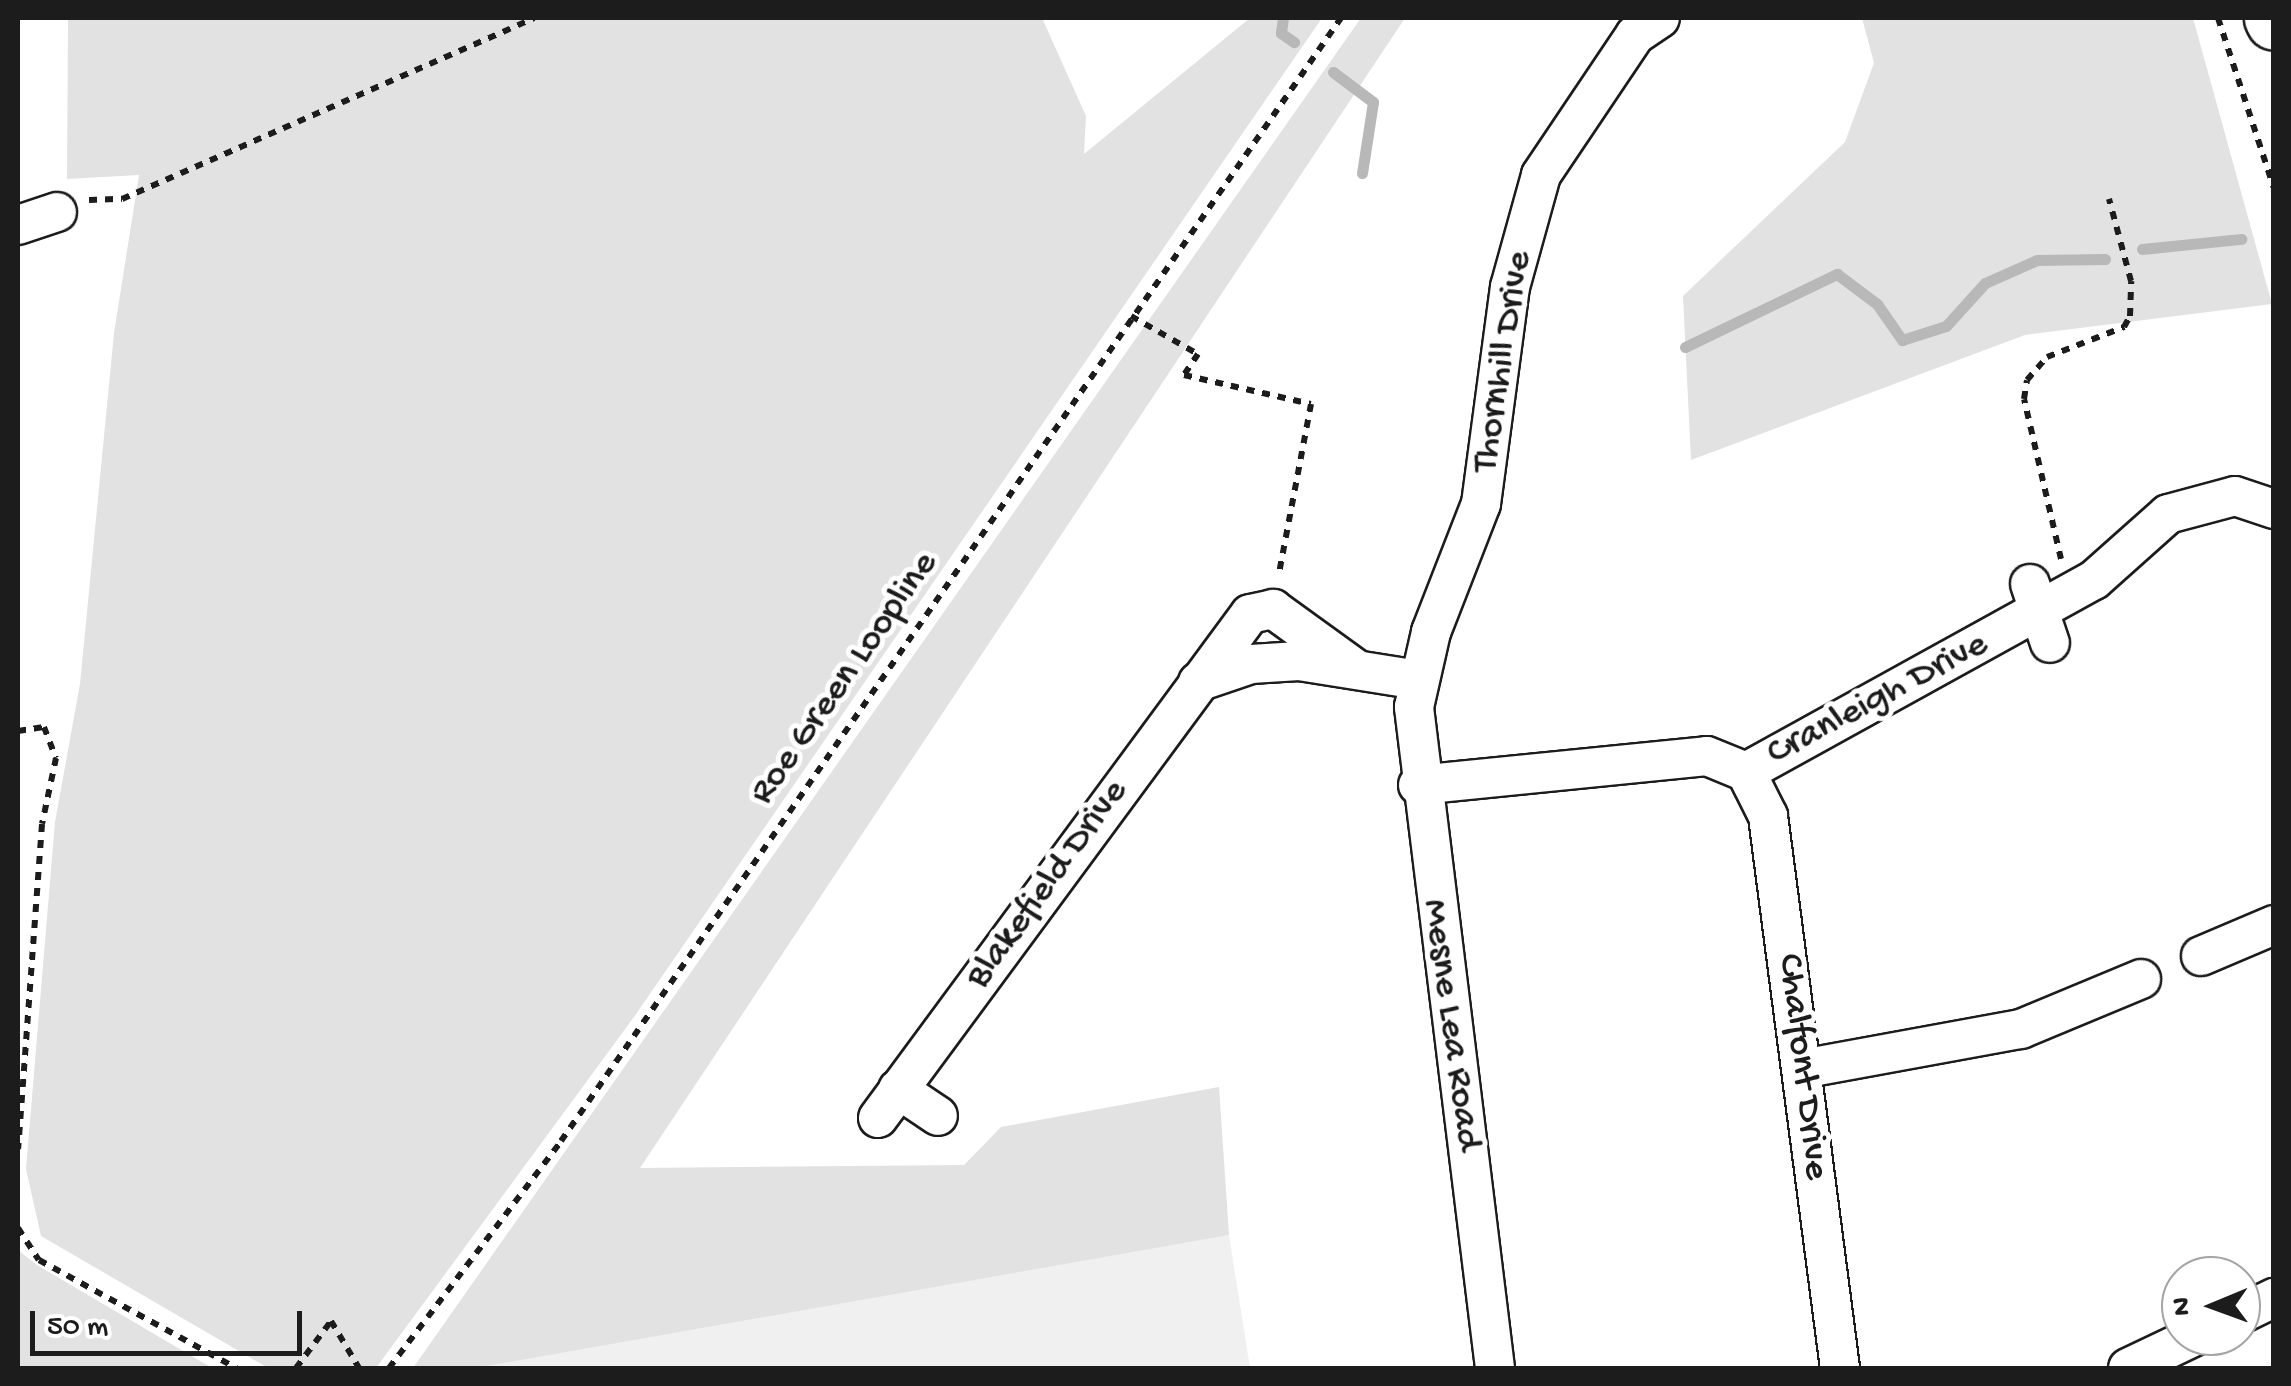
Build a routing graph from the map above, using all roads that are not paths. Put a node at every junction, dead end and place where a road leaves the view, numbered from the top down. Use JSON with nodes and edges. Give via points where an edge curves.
{"nodes":[{"id":1,"x":1660,"y":18,"type":"edge"},
{"id":2,"x":57,"y":212,"type":"road end"},
{"id":3,"x":18,"y":224,"type":"edge"},
{"id":4,"x":2274,"y":509,"type":"edge"},
{"id":5,"x":1353,"y":667,"type":"junction"},
{"id":6,"x":1419,"y":680,"type":"junction"},
{"id":7,"x":1198,"y":682,"type":"junction"},
{"id":8,"x":1746,"y":772,"type":"junction"},
{"id":9,"x":1418,"y":786,"type":"junction"},
{"id":10,"x":2274,"y":925,"type":"edge"},
{"id":11,"x":2202,"y":956,"type":"dead end"},
{"id":12,"x":2141,"y":979,"type":"dead end"},
{"id":13,"x":1802,"y":1069,"type":"junction"},
{"id":14,"x":938,"y":1116,"type":"dead end"},
{"id":15,"x":2161,"y":1352,"type":"edge"},
{"id":16,"x":1496,"y":1368,"type":"edge"},
{"id":17,"x":1840,"y":1368,"type":"edge"},
{"id":18,"x":2128,"y":1368,"type":"edge"}],
"edges":[{"from":1,"to":6,"type":"street","name":"Thornhill Drive","via":[[1624,50],[1541,175],[1510,288],[1481,504]]},
{"from":2,"to":3,"type":"street"},
{"from":4,"to":8,"type":"street","name":"Cranleigh Drive","via":[[2235,496],[2168,514],[2047,608]]},
{"from":5,"to":6,"type":"street"},
{"from":5,"to":7,"type":"street","via":[[1250,664]]},
{"from":5,"to":7,"type":"street","name":"Blakefield Drive","via":[[1273,609],[1250,614]]},
{"from":6,"to":9,"type":"street","name":"Mesne Lea Road"},
{"from":7,"to":14,"type":"street","name":"Blakefield Drive","via":[[888,1103]]},
{"from":8,"to":9,"type":"street","name":"Cranleigh Drive","via":[[1707,756]]},
{"from":8,"to":13,"type":"street","name":"Chalfont Drive","via":[[1768,816]]},
{"from":9,"to":16,"type":"street","name":"Mesne Lea Road"},
{"from":10,"to":11,"type":"street"},
{"from":12,"to":13,"type":"street","via":[[2021,1029]]},
{"from":13,"to":17,"type":"street","name":"Chalfont Drive"},
{"from":15,"to":18,"type":"street"}]}
